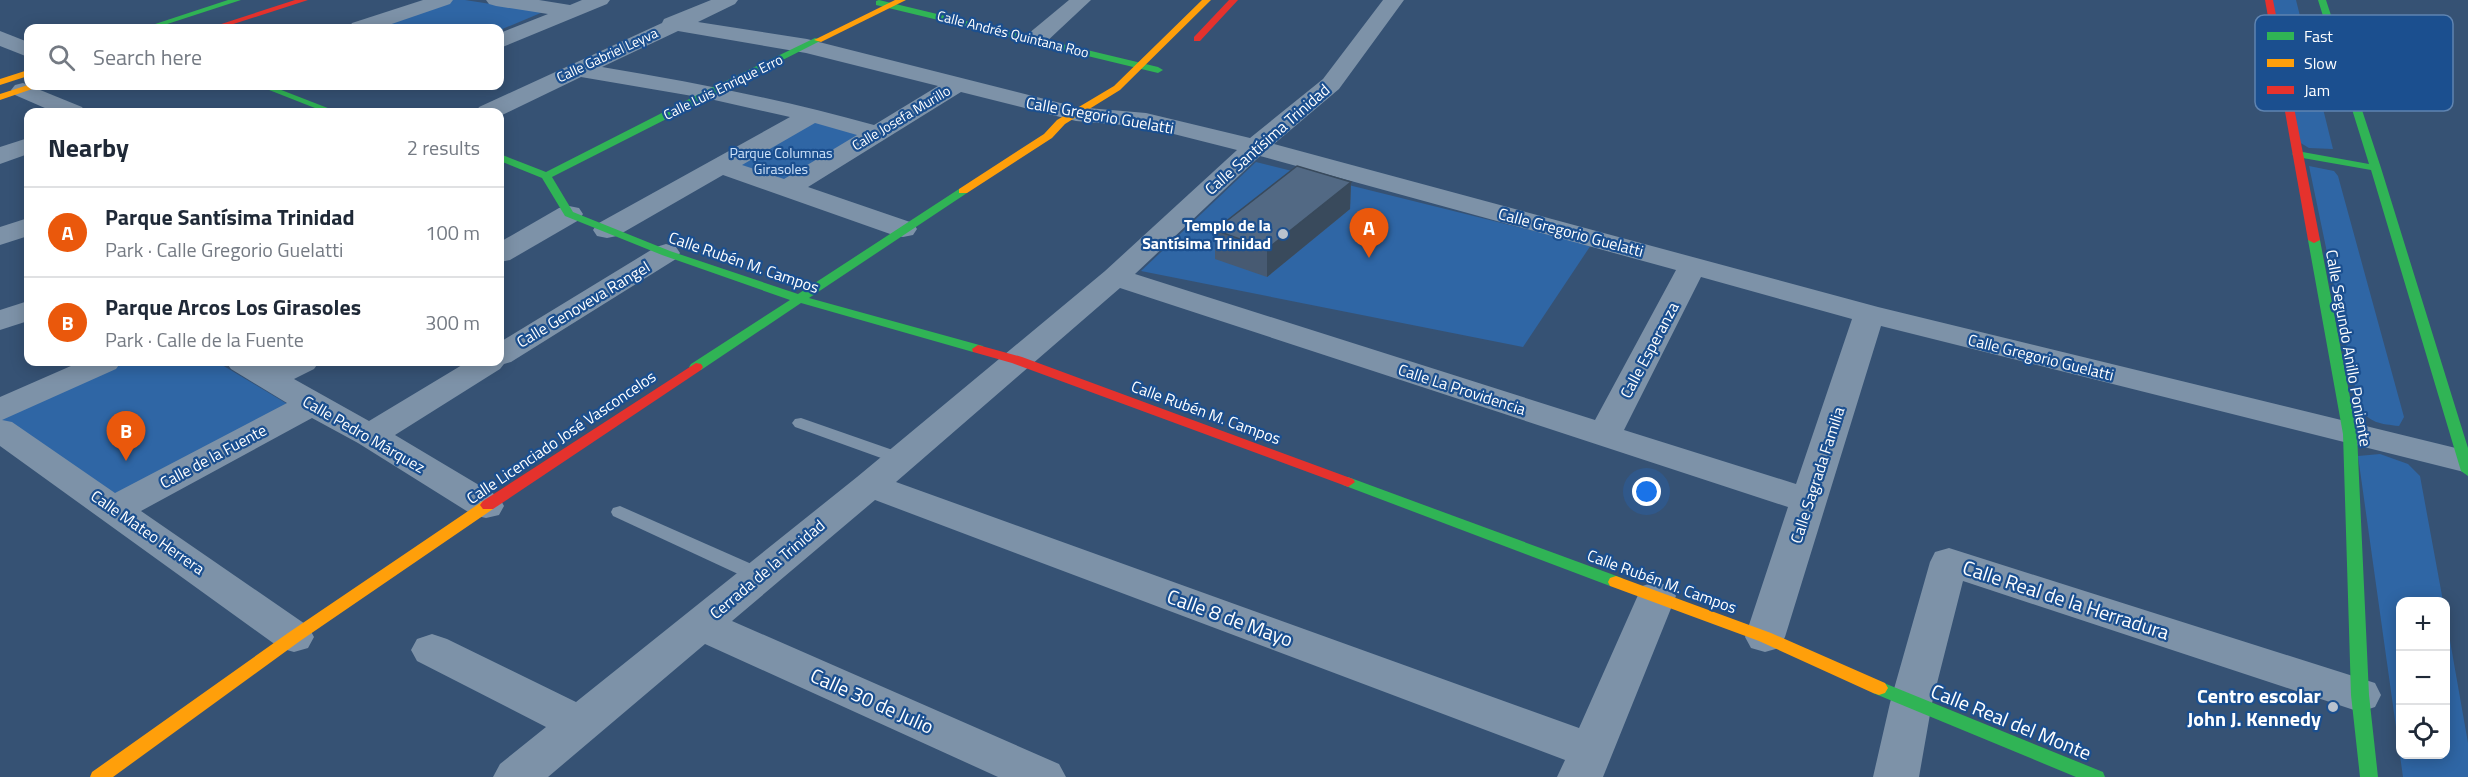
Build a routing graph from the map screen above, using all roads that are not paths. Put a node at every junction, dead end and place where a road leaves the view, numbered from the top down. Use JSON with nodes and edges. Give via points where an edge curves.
{"nodes":[{"id":1,"x":237,"y":0,"type":"edge"},
{"id":2,"x":257,"y":0,"type":"edge"},
{"id":3,"x":304,"y":0,"type":"edge"},
{"id":4,"x":443,"y":0,"type":"edge"},
{"id":5,"x":496,"y":0,"type":"edge"},
{"id":6,"x":600,"y":0,"type":"edge"},
{"id":7,"x":728,"y":0,"type":"edge"},
{"id":8,"x":1081,"y":0,"type":"edge"},
{"id":9,"x":1206,"y":0,"type":"edge"},
{"id":10,"x":1234,"y":0,"type":"edge"},
{"id":11,"x":1394,"y":0,"type":"edge"},
{"id":12,"x":2269,"y":0,"type":"edge"},
{"id":13,"x":2322,"y":0,"type":"edge"},
{"id":14,"x":870,"y":2,"type":"dead end"},
{"id":15,"x":897,"y":2,"type":"edge"},
{"id":16,"x":573,"y":12,"type":"junction"},
{"id":17,"x":2272,"y":15,"type":"edge"},
{"id":18,"x":2327,"y":15,"type":"edge"},
{"id":19,"x":160,"y":24,"type":"edge"},
{"id":20,"x":181,"y":24,"type":"edge"},
{"id":21,"x":226,"y":24,"type":"edge"},
{"id":22,"x":372,"y":24,"type":"edge"},
{"id":23,"x":672,"y":24,"type":"junction"},
{"id":24,"x":0,"y":38,"type":"edge"},
{"id":25,"x":504,"y":39,"type":"edge"},
{"id":26,"x":1036,"y":39,"type":"junction"},
{"id":27,"x":807,"y":46,"type":"junction"},
{"id":28,"x":24,"y":48,"type":"edge"},
{"id":29,"x":1188,"y":49,"type":"dead end"},
{"id":30,"x":1142,"y":65,"type":"junction"},
{"id":31,"x":24,"y":67,"type":"edge"},
{"id":32,"x":578,"y":70,"type":"junction"},
{"id":33,"x":0,"y":75,"type":"edge"},
{"id":34,"x":0,"y":82,"type":"edge"},
{"id":35,"x":24,"y":83,"type":"edge"},
{"id":36,"x":24,"y":85,"type":"edge"},
{"id":37,"x":956,"y":85,"type":"junction"},
{"id":38,"x":1151,"y":86,"type":"dead end"},
{"id":39,"x":504,"y":87,"type":"edge"},
{"id":40,"x":40,"y":90,"type":"edge"},
{"id":41,"x":275,"y":90,"type":"edge"},
{"id":42,"x":710,"y":92,"type":"junction"},
{"id":43,"x":523,"y":94,"type":"junction"},
{"id":44,"x":0,"y":97,"type":"edge"},
{"id":45,"x":67,"y":108,"type":"edge"},
{"id":46,"x":322,"y":108,"type":"edge"},
{"id":47,"x":496,"y":108,"type":"edge"},
{"id":48,"x":2289,"y":111,"type":"edge"},
{"id":49,"x":2358,"y":111,"type":"edge"},
{"id":50,"x":812,"y":116,"type":"junction"},
{"id":51,"x":1092,"y":118,"type":"junction"},
{"id":52,"x":876,"y":133,"type":"junction"},
{"id":53,"x":24,"y":147,"type":"edge"},
{"id":54,"x":1255,"y":147,"type":"junction"},
{"id":55,"x":2297,"y":154,"type":"junction"},
{"id":56,"x":0,"y":156,"type":"edge"},
{"id":57,"x":504,"y":159,"type":"edge"},
{"id":58,"x":721,"y":166,"type":"junction"},
{"id":59,"x":2376,"y":168,"type":"junction"},
{"id":60,"x":546,"y":176,"type":"junction"},
{"id":61,"x":785,"y":190,"type":"junction"},
{"id":62,"x":569,"y":214,"type":"junction"},
{"id":63,"x":24,"y":228,"type":"edge"},
{"id":64,"x":903,"y":229,"type":"junction"},
{"id":65,"x":607,"y":230,"type":"junction"},
{"id":66,"x":0,"y":237,"type":"edge"},
{"id":67,"x":504,"y":252,"type":"edge"},
{"id":68,"x":666,"y":253,"type":"junction"},
{"id":69,"x":1693,"y":265,"type":"junction"},
{"id":70,"x":1115,"y":277,"type":"junction"},
{"id":71,"x":799,"y":299,"type":"junction"},
{"id":72,"x":24,"y":312,"type":"edge"},
{"id":73,"x":1869,"y":314,"type":"junction"},
{"id":74,"x":0,"y":321,"type":"edge"},
{"id":75,"x":504,"y":353,"type":"edge"},
{"id":76,"x":1017,"y":360,"type":"junction"},
{"id":77,"x":96,"y":366,"type":"edge"},
{"id":78,"x":249,"y":366,"type":"edge"},
{"id":79,"x":295,"y":366,"type":"edge"},
{"id":80,"x":482,"y":366,"type":"edge"},
{"id":81,"x":271,"y":378,"type":"junction"},
{"id":82,"x":312,"y":404,"type":"junction"},
{"id":83,"x":0,"y":410,"type":"edge"},
{"id":84,"x":801,"y":423,"type":"dead end"},
{"id":85,"x":0,"y":430,"type":"edge"},
{"id":86,"x":2350,"y":434,"type":"junction"},
{"id":87,"x":370,"y":435,"type":"junction"},
{"id":88,"x":1604,"y":435,"type":"junction"},
{"id":89,"x":901,"y":459,"type":"junction"},
{"id":90,"x":2467,"y":467,"type":"edge"},
{"id":91,"x":870,"y":485,"type":"junction"},
{"id":92,"x":1808,"y":501,"type":"junction"},
{"id":93,"x":486,"y":506,"type":"junction"},
{"id":94,"x":115,"y":508,"type":"junction"},
{"id":95,"x":620,"y":512,"type":"dead end"},
{"id":96,"x":758,"y":575,"type":"junction"},
{"id":97,"x":1656,"y":596,"type":"junction"},
{"id":98,"x":702,"y":625,"type":"junction"},
{"id":99,"x":294,"y":636,"type":"junction"},
{"id":100,"x":1765,"y":637,"type":"junction"},
{"id":101,"x":432,"y":650,"type":"dead end"},
{"id":102,"x":2360,"y":695,"type":"junction"},
{"id":103,"x":1911,"y":703,"type":"junction"},
{"id":104,"x":578,"y":723,"type":"junction"},
{"id":105,"x":1585,"y":764,"type":"edge"},
{"id":106,"x":99,"y":777,"type":"edge"},
{"id":107,"x":516,"y":777,"type":"edge"},
{"id":108,"x":1043,"y":777,"type":"edge"},
{"id":109,"x":1896,"y":777,"type":"edge"},
{"id":110,"x":2096,"y":777,"type":"edge"},
{"id":111,"x":2369,"y":777,"type":"edge"}],
"edges":[{"from":1,"to":19,"type":"street"},
{"from":2,"to":20,"type":"street"},
{"from":3,"to":21,"type":"street"},
{"from":4,"to":22,"type":"street"},
{"from":5,"to":16,"type":"street"},
{"from":6,"to":16,"type":"street"},
{"from":7,"to":23,"type":"street","name":"Calle Gabriel Leyva"},
{"from":8,"to":26,"type":"street"},
{"from":9,"to":30,"type":"street","name":"Calle Licenciado José Vasconcelos"},
{"from":10,"to":29,"type":"street"},
{"from":11,"to":54,"type":"street","name":"Calle Santísima Trinidad","via":[[1331,84]]},
{"from":12,"to":17,"type":"street","name":"Calle Segundo Anillo Poniente"},
{"from":13,"to":18,"type":"street"},
{"from":14,"to":15,"type":"street","name":"Calle Andrés Quintana Roo"},
{"from":15,"to":26,"type":"street","name":"Calle Andrés Quintana Roo"},
{"from":15,"to":27,"type":"street","name":"Calle Luis Enrique Erro"},
{"from":16,"to":25,"type":"street"},
{"from":23,"to":27,"type":"street","name":"Calle Gregorio Guelatti"},
{"from":23,"to":32,"type":"street","name":"Calle Gabriel Leyva"},
{"from":24,"to":28,"type":"street"},
{"from":26,"to":30,"type":"street","name":"Calle Andrés Quintana Roo"},
{"from":27,"to":37,"type":"street","name":"Calle Gregorio Guelatti"},
{"from":27,"to":42,"type":"street","name":"Calle Luis Enrique Erro"},
{"from":30,"to":38,"type":"street","name":"Calle Andrés Quintana Roo","via":[[1169,69]]},
{"from":30,"to":51,"type":"street","name":"Calle Licenciado José Vasconcelos"},
{"from":31,"to":33,"type":"street"},
{"from":32,"to":42,"type":"street"},
{"from":32,"to":43,"type":"street","name":"Calle Gabriel Leyva"},
{"from":34,"to":35,"type":"street"},
{"from":36,"to":44,"type":"street"},
{"from":37,"to":51,"type":"street","name":"Calle Gregorio Guelatti"},
{"from":37,"to":52,"type":"street","name":"Calle Josefa Murillo"},
{"from":39,"to":43,"type":"street"},
{"from":40,"to":45,"type":"street"},
{"from":41,"to":46,"type":"street"},
{"from":42,"to":50,"type":"street"},
{"from":42,"to":60,"type":"street","name":"Calle Luis Enrique Erro"},
{"from":43,"to":47,"type":"street","name":"Calle Gabriel Leyva"},
{"from":48,"to":55,"type":"street","name":"Calle Segundo Anillo Poniente"},
{"from":49,"to":59,"type":"street"},
{"from":50,"to":52,"type":"street"},
{"from":50,"to":58,"type":"street"},
{"from":51,"to":54,"type":"street","name":"Calle Gregorio Guelatti","via":[[1146,120]]},
{"from":51,"to":64,"type":"street","name":"Calle Licenciado José Vasconcelos","via":[[1061,122],[1048,136]]},
{"from":52,"to":61,"type":"street","name":"Calle Josefa Murillo"},
{"from":53,"to":56,"type":"street"},
{"from":54,"to":69,"type":"street","name":"Calle Gregorio Guelatti"},
{"from":54,"to":70,"type":"street","name":"Calle Santísima Trinidad"},
{"from":55,"to":59,"type":"street"},
{"from":55,"to":86,"type":"street","name":"Calle Segundo Anillo Poniente"},
{"from":57,"to":60,"type":"street"},
{"from":58,"to":61,"type":"street"},
{"from":58,"to":65,"type":"street"},
{"from":59,"to":90,"type":"street"},
{"from":60,"to":62,"type":"street"},
{"from":61,"to":64,"type":"street"},
{"from":62,"to":65,"type":"street","name":"Calle Rubén M. Campos"},
{"from":62,"to":67,"type":"street"},
{"from":63,"to":66,"type":"street"},
{"from":64,"to":71,"type":"street","name":"Calle Licenciado José Vasconcelos"},
{"from":65,"to":68,"type":"street","name":"Calle Rubén M. Campos"},
{"from":68,"to":71,"type":"street","name":"Calle Rubén M. Campos"},
{"from":68,"to":75,"type":"street","name":"Calle Genoveva Rangel"},
{"from":69,"to":73,"type":"street","name":"Calle Gregorio Guelatti"},
{"from":69,"to":88,"type":"street","name":"Calle Esperanza"},
{"from":70,"to":76,"type":"street","name":"Calle Santísima Trinidad"},
{"from":70,"to":88,"type":"street","name":"Calle La Providencia"},
{"from":71,"to":76,"type":"street","name":"Calle Rubén M. Campos"},
{"from":71,"to":93,"type":"street","name":"Calle Licenciado José Vasconcelos"},
{"from":72,"to":74,"type":"street"},
{"from":73,"to":86,"type":"street","name":"Calle Gregorio Guelatti"},
{"from":73,"to":92,"type":"street","name":"Calle Sagrada Familia"},
{"from":76,"to":89,"type":"street","name":"Cerrada de la Trinidad"},
{"from":76,"to":97,"type":"street","name":"Calle Rubén M. Campos"},
{"from":77,"to":83,"type":"street"},
{"from":78,"to":81,"type":"street","name":"Calle Pedro Márquez"},
{"from":79,"to":81,"type":"street"},
{"from":80,"to":87,"type":"street"},
{"from":81,"to":82,"type":"street","name":"Calle Pedro Márquez"},
{"from":82,"to":87,"type":"street","name":"Calle Pedro Márquez"},
{"from":82,"to":94,"type":"street","name":"Calle de la Fuente"},
{"from":84,"to":89,"type":"lane"},
{"from":85,"to":94,"type":"street","name":"Calle Mateo Herrera"},
{"from":86,"to":90,"type":"street","name":"Calle Gregorio Guelatti"},
{"from":86,"to":102,"type":"street","name":"Calle Segundo Anillo Poniente"},
{"from":87,"to":93,"type":"street","name":"Calle Pedro Márquez"},
{"from":88,"to":92,"type":"street","name":"Calle La Providencia"},
{"from":89,"to":91,"type":"street","name":"Cerrada de la Trinidad"},
{"from":91,"to":96,"type":"street","name":"Cerrada de la Trinidad"},
{"from":91,"to":105,"type":"street","name":"Calle 8 de Mayo"},
{"from":92,"to":100,"type":"street","name":"Calle Sagrada Familia"},
{"from":93,"to":99,"type":"street","name":"Calle Licenciado José Vasconcelos"},
{"from":94,"to":99,"type":"street","name":"Calle Mateo Herrera"},
{"from":95,"to":96,"type":"lane"},
{"from":96,"to":98,"type":"street","name":"Cerrada de la Trinidad"},
{"from":97,"to":100,"type":"street","name":"Calle Rubén M. Campos"},
{"from":97,"to":105,"type":"street"},
{"from":98,"to":104,"type":"street","name":"Cerrada de la Trinidad"},
{"from":98,"to":108,"type":"street","name":"Calle 30 de Julio"},
{"from":99,"to":106,"type":"street","name":"Calle Licenciado José Vasconcelos"},
{"from":100,"to":103,"type":"street","name":"Calle Rubén M. Campos"},
{"from":101,"to":104,"type":"street"},
{"from":102,"to":103,"type":"street","name":"Calle Real de la Herradura","via":[[1948,562]]},
{"from":102,"to":111,"type":"street","name":"Calle Segundo Anillo Poniente"},
{"from":103,"to":109,"type":"street","name":"Calle Real de la Herradura"},
{"from":103,"to":110,"type":"street","name":"Calle Real del Monte"},
{"from":104,"to":107,"type":"street","name":"Cerrada de la Trinidad"}]}
